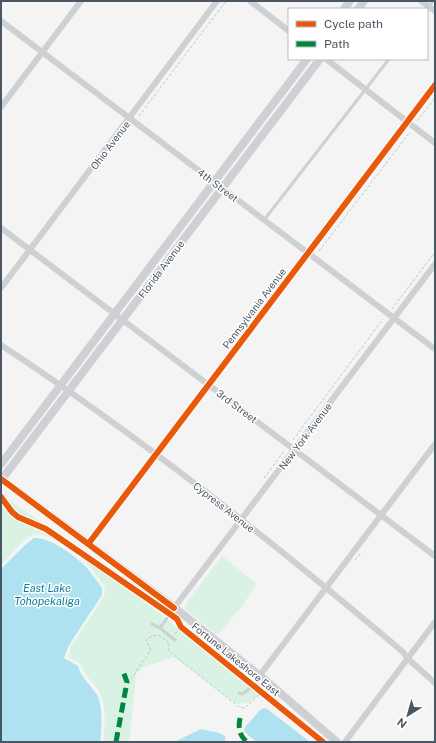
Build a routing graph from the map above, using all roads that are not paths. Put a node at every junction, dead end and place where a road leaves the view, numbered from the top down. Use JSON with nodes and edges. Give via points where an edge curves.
{"nodes":[{"id":1,"x":81,"y":1,"type":"edge"},
{"id":2,"x":217,"y":1,"type":"edge"},
{"id":3,"x":250,"y":1,"type":"edge"},
{"id":4,"x":421,"y":1,"type":"edge"},
{"id":5,"x":433,"y":1,"type":"edge"},
{"id":6,"x":428,"y":8,"type":"edge"},
{"id":7,"x":435,"y":11,"type":"edge"},
{"id":8,"x":1,"y":21,"type":"edge"},
{"id":9,"x":288,"y":30,"type":"edge"},
{"id":10,"x":42,"y":53,"type":"junction"},
{"id":11,"x":306,"y":60,"type":"edge"},
{"id":12,"x":319,"y":60,"type":"edge"},
{"id":13,"x":327,"y":60,"type":"edge"},
{"id":14,"x":388,"y":60,"type":"edge"},
{"id":15,"x":435,"y":85,"type":"edge"},
{"id":16,"x":366,"y":90,"type":"junction"},
{"id":17,"x":1,"y":107,"type":"edge"},
{"id":18,"x":133,"y":120,"type":"junction"},
{"id":19,"x":407,"y":122,"type":"junction"},
{"id":20,"x":435,"y":143,"type":"edge"},
{"id":21,"x":213,"y":182,"type":"junction"},
{"id":22,"x":223,"y":188,"type":"junction"},
{"id":23,"x":264,"y":220,"type":"junction"},
{"id":24,"x":1,"y":228,"type":"edge"},
{"id":25,"x":30,"y":250,"type":"junction"},
{"id":26,"x":308,"y":253,"type":"junction"},
{"id":27,"x":435,"y":264,"type":"edge"},
{"id":28,"x":1,"y":288,"type":"edge"},
{"id":29,"x":115,"y":313,"type":"junction"},
{"id":30,"x":394,"y":319,"type":"junction"},
{"id":31,"x":123,"y":320,"type":"junction"},
{"id":32,"x":1,"y":345,"type":"edge"},
{"id":33,"x":435,"y":349,"type":"edge"},
{"id":34,"x":60,"y":385,"type":"junction"},
{"id":35,"x":208,"y":385,"type":"junction"},
{"id":36,"x":69,"y":391,"type":"junction"},
{"id":37,"x":435,"y":444,"type":"edge"},
{"id":38,"x":294,"y":450,"type":"junction"},
{"id":39,"x":155,"y":454,"type":"junction"},
{"id":40,"x":1,"y":464,"type":"edge"},
{"id":41,"x":1,"y":480,"type":"edge"},
{"id":42,"x":381,"y":515,"type":"junction"},
{"id":43,"x":241,"y":520,"type":"junction"},
{"id":44,"x":89,"y":543,"type":"junction"},
{"id":45,"x":435,"y":556,"type":"edge"},
{"id":46,"x":326,"y":587,"type":"junction"},
{"id":47,"x":172,"y":611,"type":"junction"},
{"id":48,"x":435,"y":622,"type":"edge"},
{"id":49,"x":152,"y":624,"type":"dead end"},
{"id":50,"x":160,"y":628,"type":"junction"},
{"id":51,"x":174,"y":639,"type":"road end"},
{"id":52,"x":407,"y":658,"type":"junction"},
{"id":53,"x":260,"y":675,"type":"junction"},
{"id":54,"x":435,"y":683,"type":"edge"},
{"id":55,"x":238,"y":693,"type":"dead end"},
{"id":56,"x":337,"y":742,"type":"edge"},
{"id":57,"x":345,"y":742,"type":"edge"}],
"edges":[{"from":1,"to":10,"type":"street"},
{"from":2,"to":18,"type":"street","name":"Ohio Avenue"},
{"from":3,"to":9,"type":"street"},
{"from":4,"to":6,"type":"street"},
{"from":5,"to":6,"type":"lane"},
{"from":6,"to":7,"type":"street"},
{"from":8,"to":10,"type":"street","name":"4th Street"},
{"from":10,"to":17,"type":"street"},
{"from":10,"to":18,"type":"street","name":"4th Street"},
{"from":11,"to":21,"type":"main road","name":"Florida Avenue"},
{"from":12,"to":22,"type":"main road","name":"Florida Avenue"},
{"from":13,"to":16,"type":"street"},
{"from":14,"to":16,"type":"lane"},
{"from":15,"to":19,"type":"street","name":"Pennsylvania Avenue"},
{"from":16,"to":19,"type":"street"},
{"from":16,"to":23,"type":"lane"},
{"from":18,"to":21,"type":"street","name":"4th Street"},
{"from":18,"to":25,"type":"street","name":"Ohio Avenue"},
{"from":19,"to":20,"type":"street"},
{"from":19,"to":26,"type":"street","name":"Pennsylvania Avenue"},
{"from":21,"to":22,"type":"street","name":"4th Street"},
{"from":21,"to":29,"type":"main road","name":"Florida Avenue"},
{"from":22,"to":23,"type":"street","name":"4th Street"},
{"from":22,"to":31,"type":"main road","name":"Florida Avenue"},
{"from":23,"to":26,"type":"street","name":"4th Street"},
{"from":24,"to":25,"type":"street","name":"3rd Street"},
{"from":25,"to":28,"type":"street","name":"Ohio Avenue"},
{"from":25,"to":29,"type":"street","name":"3rd Street"},
{"from":26,"to":30,"type":"street","name":"4th Street"},
{"from":26,"to":35,"type":"street","name":"Pennsylvania Avenue"},
{"from":27,"to":30,"type":"street","name":"New York Avenue"},
{"from":29,"to":31,"type":"street","name":"3rd Street"},
{"from":29,"to":34,"type":"main road","name":"Florida Avenue"},
{"from":30,"to":33,"type":"street","name":"4th Street"},
{"from":30,"to":38,"type":"street","name":"New York Avenue"},
{"from":31,"to":35,"type":"street","name":"3rd Street"},
{"from":31,"to":36,"type":"main road","name":"Florida Avenue"},
{"from":32,"to":34,"type":"street","name":"Cypress Avenue"},
{"from":34,"to":36,"type":"street","name":"Cypress Avenue"},
{"from":34,"to":40,"type":"main road","name":"Florida Avenue"},
{"from":35,"to":38,"type":"street","name":"3rd Street"},
{"from":35,"to":39,"type":"street","name":"Pennsylvania Avenue"},
{"from":36,"to":39,"type":"street","name":"Cypress Avenue"},
{"from":36,"to":41,"type":"main road","name":"Florida Avenue"},
{"from":37,"to":42,"type":"street"},
{"from":38,"to":42,"type":"street","name":"3rd Street"},
{"from":38,"to":43,"type":"street","name":"New York Avenue"},
{"from":39,"to":43,"type":"street","name":"Cypress Avenue"},
{"from":39,"to":44,"type":"street","name":"Pennsylvania Avenue"},
{"from":41,"to":44,"type":"main road"},
{"from":42,"to":45,"type":"street","name":"3rd Street"},
{"from":42,"to":46,"type":"street"},
{"from":43,"to":46,"type":"street","name":"Cypress Avenue"},
{"from":43,"to":47,"type":"street","name":"New York Avenue"},
{"from":44,"to":47,"type":"main road"},
{"from":46,"to":52,"type":"street","name":"Cypress Avenue"},
{"from":46,"to":53,"type":"street"},
{"from":47,"to":50,"type":"lane"},
{"from":47,"to":53,"type":"main road"},
{"from":48,"to":52,"type":"street"},
{"from":49,"to":50,"type":"lane"},
{"from":50,"to":51,"type":"lane"},
{"from":52,"to":54,"type":"street","name":"Cypress Avenue"},
{"from":52,"to":57,"type":"street"},
{"from":53,"to":55,"type":"lane","via":[[247,691]]},
{"from":53,"to":56,"type":"main road"}]}
